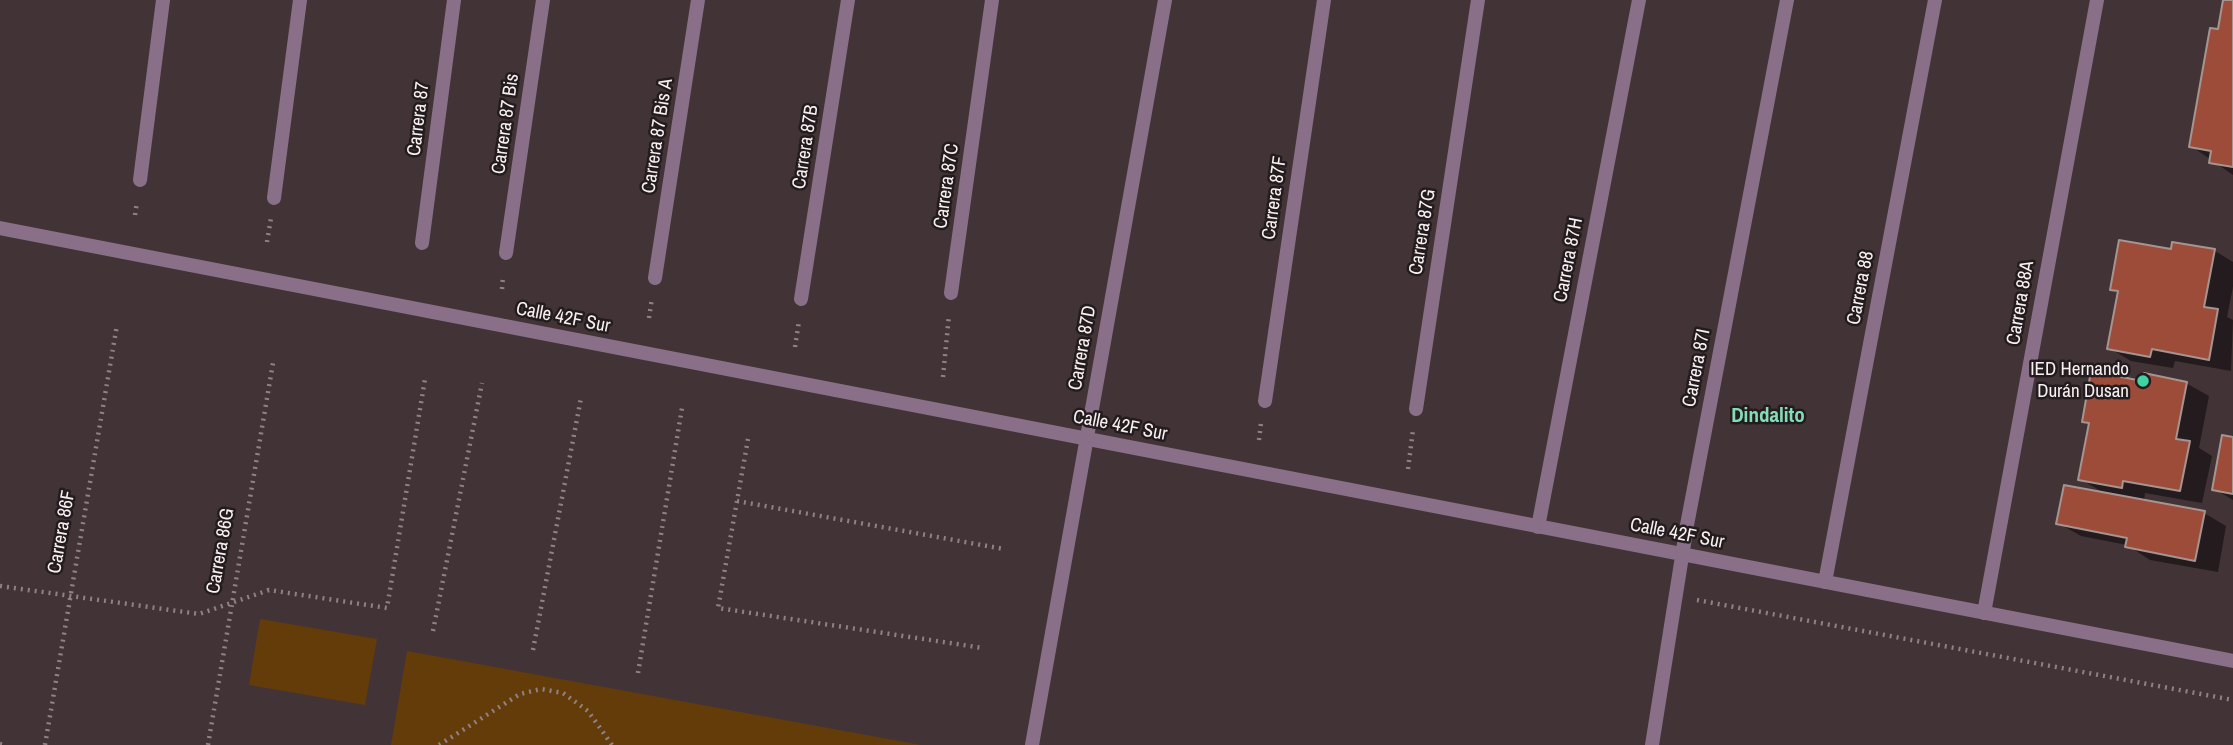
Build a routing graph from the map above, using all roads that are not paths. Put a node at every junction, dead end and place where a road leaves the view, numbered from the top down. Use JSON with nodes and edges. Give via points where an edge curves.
{"nodes":[{"id":1,"x":163,"y":0,"type":"edge"},
{"id":2,"x":300,"y":0,"type":"edge"},
{"id":3,"x":454,"y":0,"type":"edge"},
{"id":4,"x":543,"y":0,"type":"edge"},
{"id":5,"x":698,"y":0,"type":"edge"},
{"id":6,"x":848,"y":0,"type":"edge"},
{"id":7,"x":992,"y":0,"type":"edge"},
{"id":8,"x":1165,"y":0,"type":"edge"},
{"id":9,"x":1324,"y":0,"type":"edge"},
{"id":10,"x":1478,"y":0,"type":"edge"},
{"id":11,"x":1639,"y":0,"type":"edge"},
{"id":12,"x":1787,"y":0,"type":"edge"},
{"id":13,"x":1935,"y":0,"type":"edge"},
{"id":14,"x":2097,"y":0,"type":"edge"},
{"id":15,"x":141,"y":180,"type":"dead end"},
{"id":16,"x":274,"y":198,"type":"dead end"},
{"id":17,"x":0,"y":228,"type":"edge"},
{"id":18,"x":422,"y":243,"type":"dead end"},
{"id":19,"x":506,"y":253,"type":"dead end"},
{"id":20,"x":655,"y":278,"type":"dead end"},
{"id":21,"x":951,"y":293,"type":"road end"},
{"id":22,"x":801,"y":299,"type":"dead end"},
{"id":23,"x":1265,"y":401,"type":"dead end"},
{"id":24,"x":1416,"y":409,"type":"road end"},
{"id":25,"x":1087,"y":439,"type":"junction"},
{"id":26,"x":1538,"y":527,"type":"junction"},
{"id":27,"x":1682,"y":555,"type":"junction"},
{"id":28,"x":1825,"y":582,"type":"junction"},
{"id":29,"x":1984,"y":613,"type":"junction"},
{"id":30,"x":2233,"y":661,"type":"edge"},
{"id":31,"x":1032,"y":745,"type":"edge"},
{"id":32,"x":1652,"y":745,"type":"edge"}],
"edges":[{"from":1,"to":15,"type":"street"},
{"from":2,"to":16,"type":"street"},
{"from":3,"to":18,"type":"street","name":"Carrera 87"},
{"from":4,"to":19,"type":"street","name":"Carrera 87 Bis"},
{"from":5,"to":20,"type":"street","name":"Carrera 87 Bis A"},
{"from":6,"to":22,"type":"street","name":"Carrera 87B"},
{"from":7,"to":21,"type":"street","name":"Carrera 87C"},
{"from":8,"to":25,"type":"street","name":"Carrera 87D"},
{"from":9,"to":23,"type":"street","name":"Carrera 87F"},
{"from":10,"to":24,"type":"street","name":"Carrera 87G"},
{"from":11,"to":26,"type":"street","name":"Carrera 87H"},
{"from":12,"to":27,"type":"street","name":"Carrera 87I"},
{"from":13,"to":28,"type":"street","name":"Carrera 88"},
{"from":14,"to":29,"type":"street","name":"Carrera 88A"},
{"from":17,"to":25,"type":"street","name":"Calle 42F Sur"},
{"from":25,"to":26,"type":"street","name":"Calle 42F Sur"},
{"from":25,"to":31,"type":"street","name":"Carrera 87D"},
{"from":26,"to":27,"type":"street","name":"Calle 42F Sur"},
{"from":27,"to":28,"type":"street","name":"Calle 42F Sur"},
{"from":27,"to":32,"type":"street","name":"Carrera 87I"},
{"from":28,"to":29,"type":"street","name":"Calle 42F Sur"},
{"from":29,"to":30,"type":"street","name":"Calle 42F Sur"}]}
